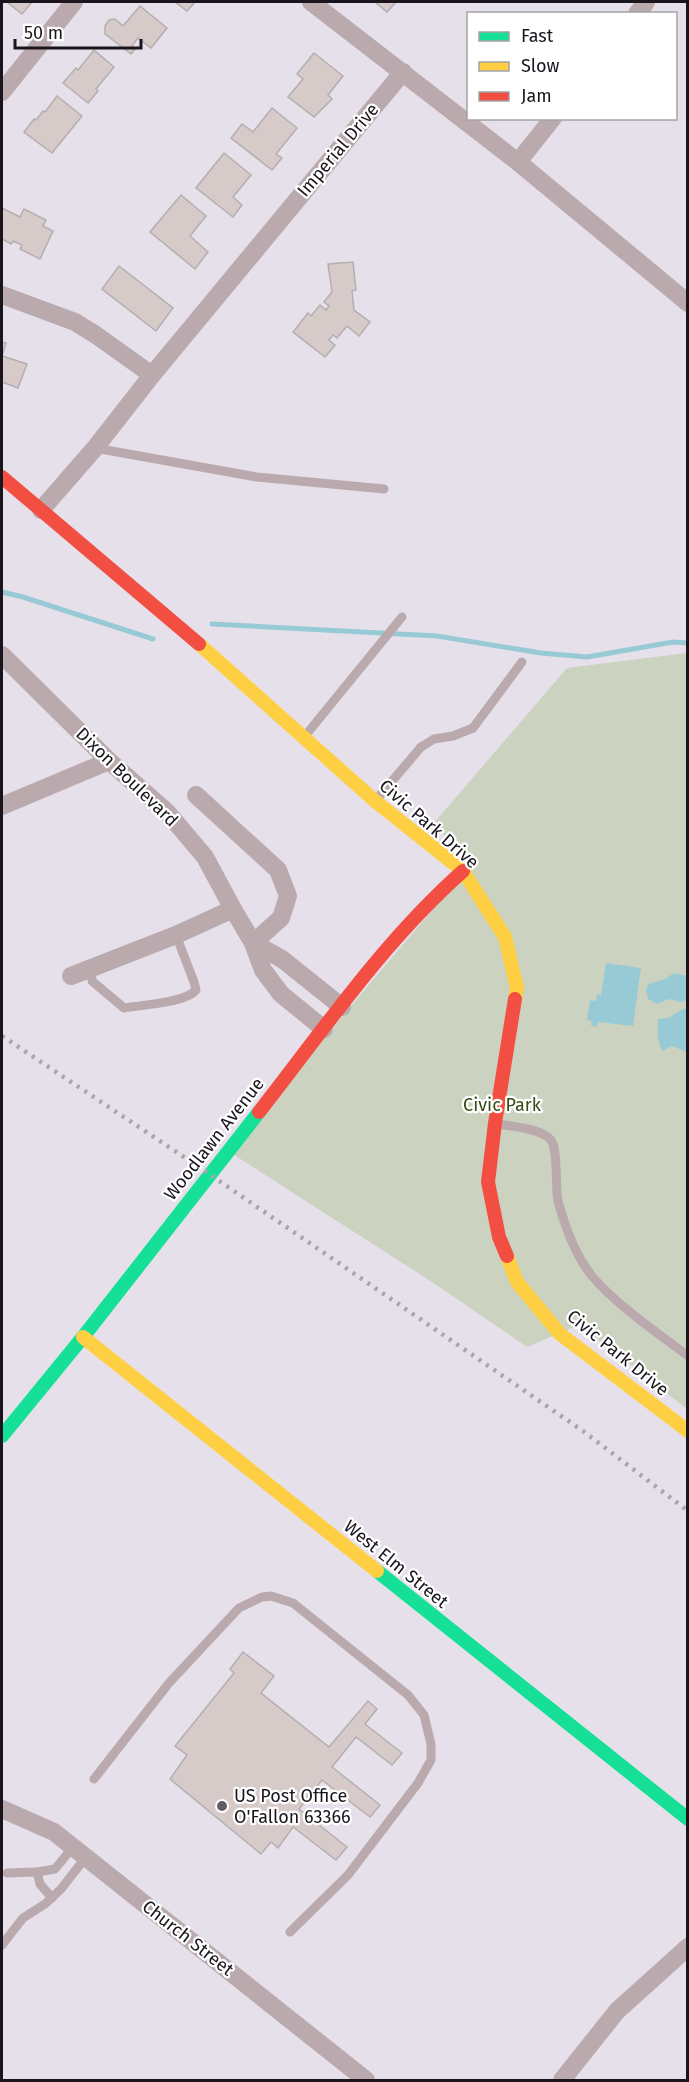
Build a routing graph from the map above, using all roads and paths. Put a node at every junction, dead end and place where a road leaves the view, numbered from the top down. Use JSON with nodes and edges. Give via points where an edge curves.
{"nodes":[{"id":1,"x":74,"y":2,"type":"edge"},
{"id":2,"x":311,"y":2,"type":"edge"},
{"id":3,"x":403,"y":72,"type":"junction"},
{"id":4,"x":2,"y":92,"type":"edge"},
{"id":5,"x":551,"y":120,"type":"edge"},
{"id":6,"x":518,"y":162,"type":"junction"},
{"id":7,"x":2,"y":295,"type":"edge"},
{"id":8,"x":687,"y":303,"type":"edge"},
{"id":9,"x":152,"y":375,"type":"junction"},
{"id":10,"x":95,"y":448,"type":"junction"},
{"id":11,"x":2,"y":477,"type":"edge"},
{"id":12,"x":384,"y":489,"type":"dead end"},
{"id":13,"x":41,"y":510,"type":"junction"},
{"id":14,"x":402,"y":616,"type":"dead end"},
{"id":15,"x":3,"y":658,"type":"edge"},
{"id":16,"x":522,"y":662,"type":"dead end"},
{"id":17,"x":304,"y":737,"type":"junction"},
{"id":18,"x":109,"y":761,"type":"junction"},
{"id":19,"x":196,"y":795,"type":"dead end"},
{"id":20,"x":375,"y":801,"type":"junction"},
{"id":21,"x":2,"y":806,"type":"edge"},
{"id":22,"x":463,"y":871,"type":"junction"},
{"id":23,"x":233,"y":909,"type":"junction"},
{"id":24,"x":176,"y":935,"type":"junction"},
{"id":25,"x":254,"y":943,"type":"junction"},
{"id":26,"x":91,"y":968,"type":"junction"},
{"id":27,"x":71,"y":976,"type":"dead end"},
{"id":28,"x":342,"y":1007,"type":"junction"},
{"id":29,"x":324,"y":1029,"type":"junction"},
{"id":30,"x":495,"y":1123,"type":"junction"},
{"id":31,"x":83,"y":1338,"type":"junction"},
{"id":32,"x":687,"y":1356,"type":"edge"},
{"id":33,"x":686,"y":1427,"type":"edge"},
{"id":34,"x":2,"y":1436,"type":"edge"},
{"id":35,"x":94,"y":1779,"type":"dead end"},
{"id":36,"x":2,"y":1809,"type":"edge"},
{"id":37,"x":687,"y":1819,"type":"edge"},
{"id":38,"x":79,"y":1852,"type":"junction"},
{"id":39,"x":37,"y":1872,"type":"junction"},
{"id":40,"x":7,"y":1873,"type":"dead end"},
{"id":41,"x":52,"y":1898,"type":"junction"},
{"id":42,"x":290,"y":1932,"type":"dead end"},
{"id":43,"x":2,"y":1945,"type":"edge"},
{"id":44,"x":687,"y":1947,"type":"edge"},
{"id":45,"x":366,"y":2080,"type":"edge"},
{"id":46,"x":562,"y":2080,"type":"edge"}],
"edges":[{"from":1,"to":4,"type":"street"},
{"from":2,"to":3,"type":"street"},
{"from":3,"to":6,"type":"street"},
{"from":3,"to":9,"type":"street","name":"Imperial Drive"},
{"from":5,"to":6,"type":"street"},
{"from":6,"to":8,"type":"street"},
{"from":7,"to":9,"type":"street","via":[[75,322]]},
{"from":9,"to":10,"type":"street","name":"Imperial Drive"},
{"from":10,"to":12,"type":"lane","via":[[257,477]]},
{"from":10,"to":13,"type":"street","name":"Imperial Drive"},
{"from":11,"to":13,"type":"street","name":"Civic Park Drive"},
{"from":13,"to":17,"type":"street","name":"Civic Park Drive"},
{"from":14,"to":17,"type":"lane"},
{"from":15,"to":18,"type":"street","name":"Dixon Boulevard"},
{"from":16,"to":20,"type":"lane","via":[[473,728],[434,739],[421,747]]},
{"from":17,"to":20,"type":"street","name":"Civic Park Drive"},
{"from":18,"to":21,"type":"street"},
{"from":18,"to":23,"type":"street","name":"Dixon Boulevard","via":[[167,812],[205,857]]},
{"from":19,"to":25,"type":"street","via":[[278,870],[288,896],[281,918]]},
{"from":20,"to":22,"type":"street","name":"Civic Park Drive"},
{"from":22,"to":28,"type":"street","name":"Woodlawn Avenue","via":[[395,938]]},
{"from":22,"to":30,"type":"street","name":"Civic Park Drive","via":[[505,938],[516,988]]},
{"from":23,"to":24,"type":"street"},
{"from":23,"to":25,"type":"street","name":"Dixon Boulevard"},
{"from":24,"to":26,"type":"street"},
{"from":24,"to":26,"type":"lane","via":[[196,990],[190,996],[124,1008],[92,981]]},
{"from":25,"to":28,"type":"street","name":"Dixon Boulevard","via":[[282,959]]},
{"from":25,"to":29,"type":"street","name":"Dixon Boulevard","via":[[263,970],[281,994]]},
{"from":26,"to":27,"type":"street"},
{"from":28,"to":29,"type":"street","name":"Woodlawn Avenue"},
{"from":29,"to":31,"type":"street","name":"Woodlawn Avenue"},
{"from":30,"to":32,"type":"lane","via":[[531,1130],[553,1142],[558,1199],[571,1240],[592,1276]]},
{"from":30,"to":33,"type":"street","name":"Civic Park Drive","via":[[488,1182],[499,1237],[517,1282],[560,1334]]},
{"from":31,"to":34,"type":"street","name":"Woodlawn Avenue"},
{"from":31,"to":37,"type":"street","name":"West Elm Street"},
{"from":35,"to":42,"type":"lane","via":[[169,1683],[239,1608],[271,1596],[293,1603],[408,1695],[424,1715],[431,1760],[348,1875]]},
{"from":36,"to":38,"type":"street","name":"Church Street","via":[[54,1832]]},
{"from":38,"to":39,"type":"lane","via":[[57,1867]]},
{"from":38,"to":41,"type":"lane"},
{"from":38,"to":45,"type":"street","name":"Church Street"},
{"from":39,"to":40,"type":"lane"},
{"from":39,"to":41,"type":"lane","via":[[40,1884]]},
{"from":41,"to":43,"type":"lane","via":[[23,1918]]},
{"from":44,"to":46,"type":"street","via":[[617,2011]]}]}
